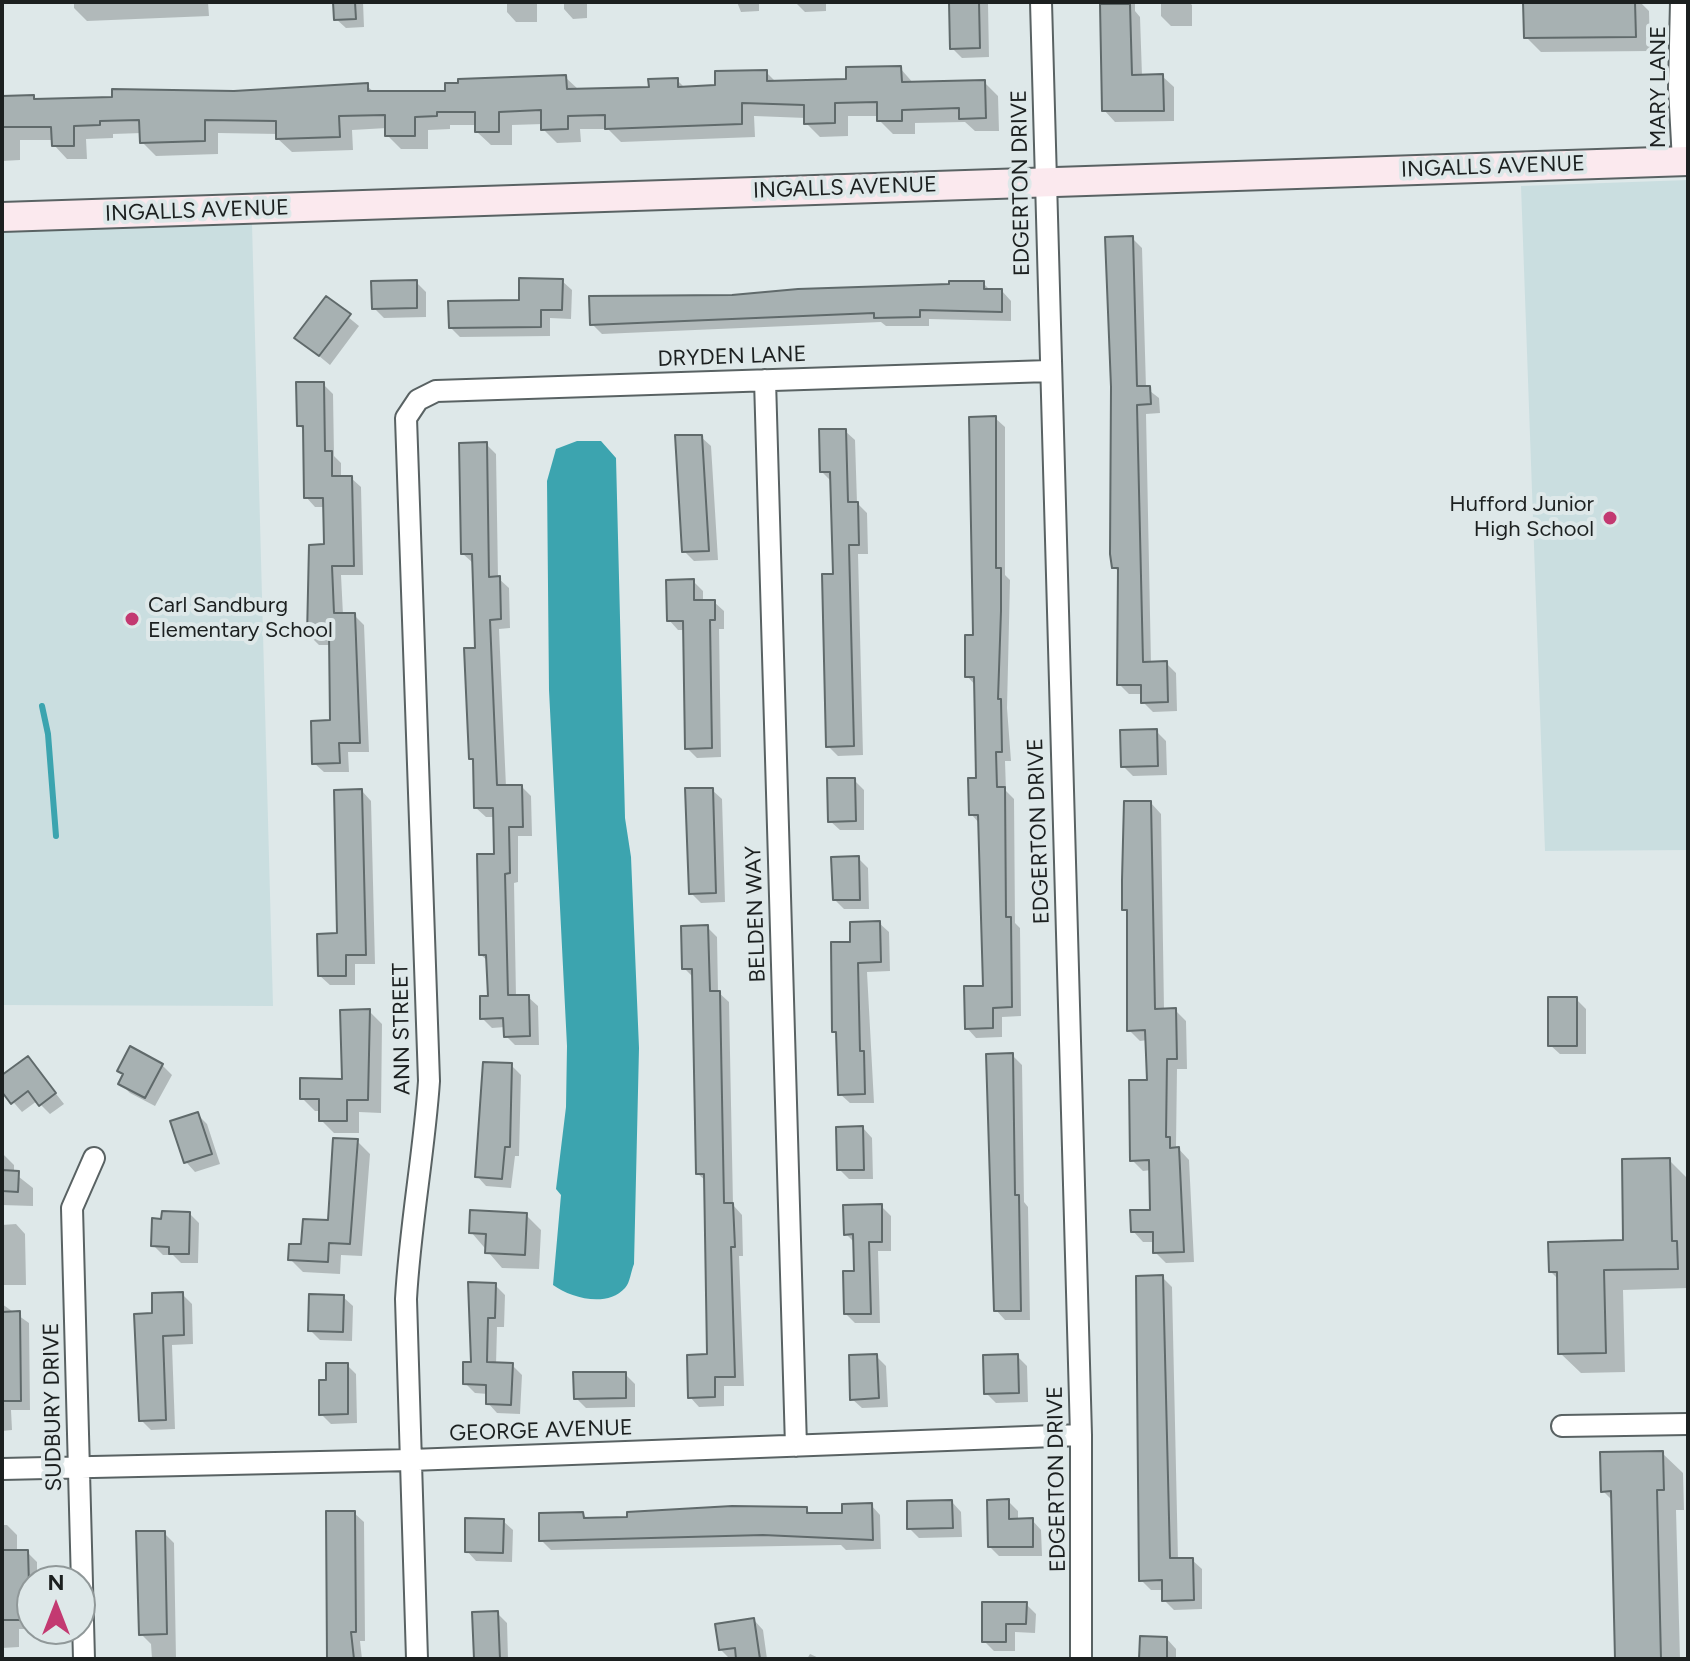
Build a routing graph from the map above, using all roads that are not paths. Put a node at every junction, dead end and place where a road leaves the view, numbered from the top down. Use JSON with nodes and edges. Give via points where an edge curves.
{"nodes":[{"id":1,"x":1041,"y":2,"type":"edge"},
{"id":2,"x":1684,"y":7,"type":"edge"},
{"id":3,"x":1686,"y":161,"type":"edge"},
{"id":4,"x":1045,"y":181,"type":"junction"},
{"id":5,"x":2,"y":217,"type":"edge"},
{"id":6,"x":1049,"y":371,"type":"junction"},
{"id":7,"x":765,"y":380,"type":"junction"},
{"id":8,"x":418,"y":400,"type":"joint"},
{"id":9,"x":94,"y":1158,"type":"dead end"},
{"id":10,"x":1688,"y":1424,"type":"edge"},
{"id":11,"x":1562,"y":1426,"type":"dead end"},
{"id":12,"x":1081,"y":1435,"type":"junction"},
{"id":13,"x":796,"y":1446,"type":"junction"},
{"id":14,"x":411,"y":1460,"type":"junction"},
{"id":15,"x":2,"y":1469,"type":"edge"},
{"id":16,"x":78,"y":1469,"type":"junction"},
{"id":17,"x":84,"y":1659,"type":"edge"},
{"id":18,"x":417,"y":1659,"type":"edge"},
{"id":19,"x":1081,"y":1659,"type":"edge"}],
"edges":[{"from":1,"to":4,"type":"street","name":"EDGERTON DRIVE"},
{"from":2,"to":3,"type":"street","name":"MARY LANE","via":[[1679,88]]},
{"from":3,"to":4,"type":"street","name":"INGALLS AVENUE"},
{"from":4,"to":5,"type":"street","name":"INGALLS AVENUE"},
{"from":4,"to":6,"type":"street","name":"EDGERTON DRIVE"},
{"from":6,"to":7,"type":"street","name":"DRYDEN LANE"},
{"from":6,"to":12,"type":"street","name":"EDGERTON DRIVE"},
{"from":7,"to":8,"type":"street","name":"DRYDEN LANE","via":[[436,391]]},
{"from":7,"to":13,"type":"street","name":"BELDEN WAY"},
{"from":8,"to":14,"type":"street","name":"ANN STREET","via":[[406,418],[429,1081],[406,1299]]},
{"from":9,"to":16,"type":"street","name":"SUDBURY DRIVE","via":[[72,1208]]},
{"from":10,"to":11,"type":"street"},
{"from":12,"to":13,"type":"street","name":"GEORGE AVENUE"},
{"from":12,"to":19,"type":"street","name":"EDGERTON DRIVE"},
{"from":13,"to":14,"type":"street","name":"GEORGE AVENUE"},
{"from":14,"to":16,"type":"street","name":"GEORGE AVENUE"},
{"from":14,"to":18,"type":"street","name":"ANN STREET"},
{"from":15,"to":16,"type":"street","name":"GEORGE AVENUE"},
{"from":16,"to":17,"type":"street","name":"SUDBURY DRIVE"}]}
